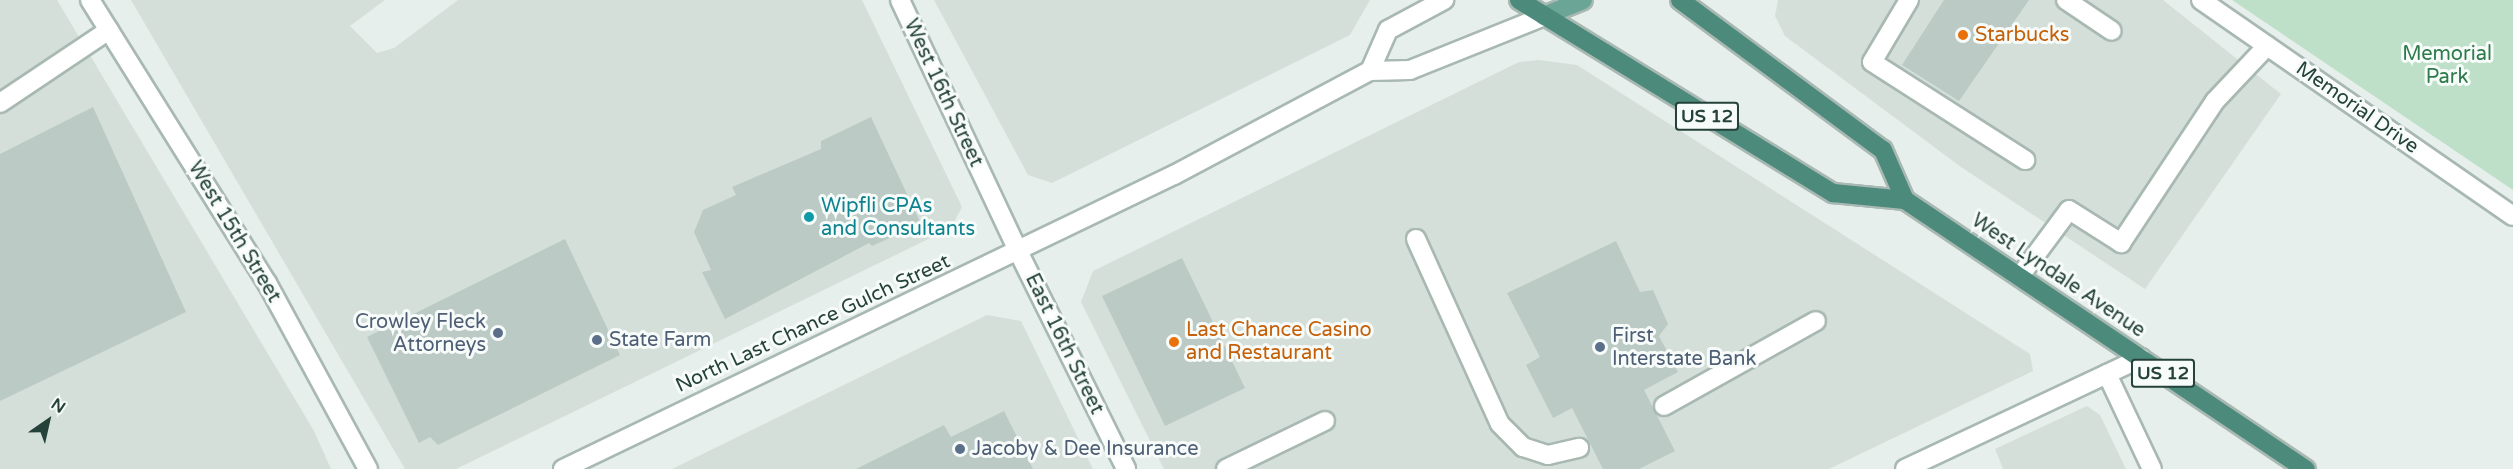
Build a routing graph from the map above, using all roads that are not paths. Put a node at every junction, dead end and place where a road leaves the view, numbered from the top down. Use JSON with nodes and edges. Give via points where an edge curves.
{"nodes":[{"id":1,"x":90,"y":0,"type":"edge"},
{"id":2,"x":900,"y":0,"type":"edge"},
{"id":3,"x":1444,"y":0,"type":"edge"},
{"id":4,"x":1519,"y":0,"type":"edge"},
{"id":5,"x":1583,"y":0,"type":"edge"},
{"id":6,"x":1680,"y":0,"type":"edge"},
{"id":7,"x":1909,"y":0,"type":"edge"},
{"id":8,"x":2066,"y":0,"type":"edge"},
{"id":9,"x":2201,"y":0,"type":"edge"},
{"id":10,"x":1544,"y":16,"type":"junction"},
{"id":11,"x":109,"y":30,"type":"junction"},
{"id":12,"x":2112,"y":31,"type":"dead end"},
{"id":13,"x":2267,"y":46,"type":"junction"},
{"id":14,"x":1370,"y":71,"type":"junction"},
{"id":15,"x":0,"y":103,"type":"edge"},
{"id":16,"x":2025,"y":160,"type":"dead end"},
{"id":17,"x":1905,"y":200,"type":"junction"},
{"id":18,"x":2513,"y":216,"type":"edge"},
{"id":19,"x":1416,"y":239,"type":"dead end"},
{"id":20,"x":1018,"y":251,"type":"junction"},
{"id":21,"x":2020,"y":276,"type":"junction"},
{"id":22,"x":1816,"y":321,"type":"dead end"},
{"id":23,"x":2141,"y":358,"type":"junction"},
{"id":24,"x":2107,"y":374,"type":"junction"},
{"id":25,"x":1664,"y":406,"type":"dead end"},
{"id":26,"x":1325,"y":421,"type":"dead end"},
{"id":27,"x":1579,"y":448,"type":"dead end"},
{"id":28,"x":368,"y":469,"type":"edge"},
{"id":29,"x":563,"y":469,"type":"edge"},
{"id":30,"x":1126,"y":469,"type":"edge"},
{"id":31,"x":1226,"y":469,"type":"edge"},
{"id":32,"x":1905,"y":469,"type":"edge"},
{"id":33,"x":2152,"y":469,"type":"edge"},
{"id":34,"x":2306,"y":469,"type":"edge"}],
"edges":[{"from":1,"to":11,"type":"street","name":"West 15th Street"},
{"from":2,"to":20,"type":"street","name":"West 16th Street"},
{"from":3,"to":14,"type":"street","via":[[1388,30]]},
{"from":4,"to":10,"type":"highway","name":"West Lyndale Avenue","number":"US 12"},
{"from":5,"to":10,"type":"main road","name":"North Last Chance Gulch Street"},
{"from":6,"to":17,"type":"highway","via":[[1883,150]]},
{"from":7,"to":16,"type":"street","via":[[1872,62]]},
{"from":8,"to":12,"type":"street"},
{"from":9,"to":13,"type":"street","name":"Memorial Drive"},
{"from":10,"to":14,"type":"street","name":"North Last Chance Gulch Street","via":[[1410,70]]},
{"from":10,"to":17,"type":"highway","name":"West Lyndale Avenue","number":"US 12","via":[[1833,193]]},
{"from":11,"to":15,"type":"street"},
{"from":11,"to":28,"type":"street","name":"West 15th Street","via":[[267,283]]},
{"from":13,"to":18,"type":"street","name":"Memorial Drive"},
{"from":13,"to":21,"type":"street","via":[[2215,101],[2121,243],[2068,210]]},
{"from":14,"to":20,"type":"street","name":"North Last Chance Gulch Street","via":[[1174,175]]},
{"from":17,"to":21,"type":"highway","name":"West Lyndale Avenue","number":"US 12"},
{"from":19,"to":27,"type":"street","via":[[1500,424],[1523,447],[1548,455]]},
{"from":20,"to":29,"type":"street","name":"North Last Chance Gulch Street"},
{"from":20,"to":30,"type":"street","name":"East 16th Street"},
{"from":21,"to":23,"type":"highway","name":"West Lyndale Avenue","number":"US 12"},
{"from":22,"to":25,"type":"street"},
{"from":23,"to":24,"type":"street"},
{"from":23,"to":34,"type":"highway","name":"West Lyndale Avenue","number":"US 12"},
{"from":24,"to":32,"type":"street"},
{"from":24,"to":33,"type":"street"},
{"from":26,"to":31,"type":"street"}]}
